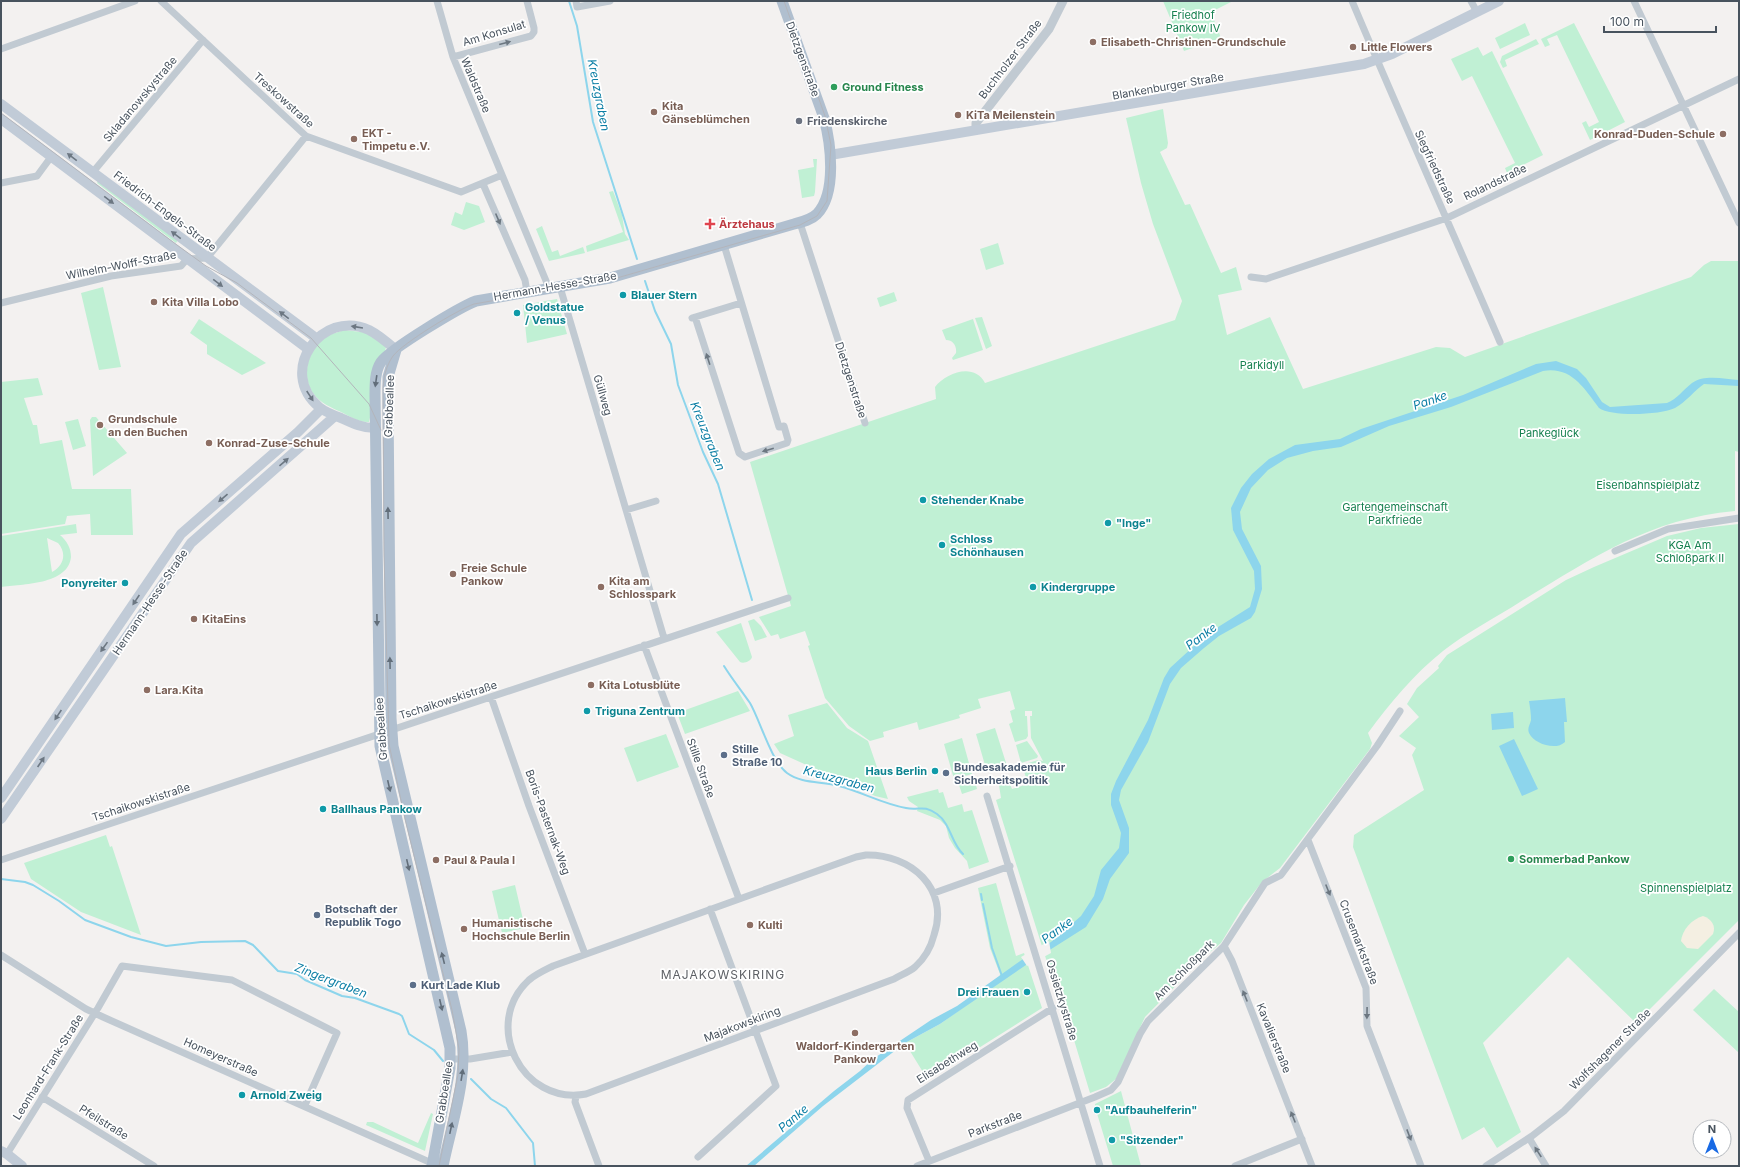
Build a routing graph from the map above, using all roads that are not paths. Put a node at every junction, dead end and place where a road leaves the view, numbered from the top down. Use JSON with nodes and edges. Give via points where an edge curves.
{"nodes":[{"id":1,"x":135,"y":1,"type":"edge"},
{"id":2,"x":161,"y":1,"type":"edge"},
{"id":3,"x":437,"y":1,"type":"edge"},
{"id":4,"x":527,"y":1,"type":"edge"},
{"id":5,"x":576,"y":1,"type":"edge"},
{"id":6,"x":610,"y":1,"type":"edge"},
{"id":7,"x":782,"y":1,"type":"edge"},
{"id":8,"x":1063,"y":1,"type":"edge"},
{"id":9,"x":1352,"y":1,"type":"edge"},
{"id":10,"x":1471,"y":1,"type":"edge"},
{"id":11,"x":1499,"y":1,"type":"edge"},
{"id":12,"x":1634,"y":1,"type":"edge"},
{"id":13,"x":1476,"y":12,"type":"junction"},
{"id":14,"x":203,"y":40,"type":"junction"},
{"id":15,"x":1,"y":49,"type":"edge"},
{"id":16,"x":452,"y":57,"type":"junction"},
{"id":17,"x":1377,"y":61,"type":"junction"},
{"id":18,"x":1739,"y":79,"type":"edge"},
{"id":19,"x":1,"y":104,"type":"edge"},
{"id":20,"x":1683,"y":106,"type":"junction"},
{"id":21,"x":1,"y":119,"type":"edge"},
{"id":22,"x":976,"y":130,"type":"junction"},
{"id":23,"x":306,"y":136,"type":"junction"},
{"id":24,"x":830,"y":154,"type":"junction"},
{"id":25,"x":51,"y":157,"type":"junction"},
{"id":26,"x":93,"y":172,"type":"junction"},
{"id":27,"x":502,"y":175,"type":"junction"},
{"id":28,"x":1,"y":183,"type":"edge"},
{"id":29,"x":483,"y":184,"type":"junction"},
{"id":30,"x":1447,"y":218,"type":"junction"},
{"id":31,"x":1739,"y":223,"type":"edge"},
{"id":32,"x":797,"y":224,"type":"junction"},
{"id":33,"x":724,"y":245,"type":"junction"},
{"id":34,"x":207,"y":258,"type":"junction"},
{"id":35,"x":187,"y":259,"type":"junction"},
{"id":36,"x":1251,"y":277,"type":"dead end"},
{"id":37,"x":555,"y":288,"type":"junction"},
{"id":38,"x":528,"y":292,"type":"junction"},
{"id":39,"x":1,"y":303,"type":"edge"},
{"id":40,"x":741,"y":303,"type":"junction"},
{"id":41,"x":316,"y":338,"type":"junction"},
{"id":42,"x":1500,"y":342,"type":"dead end"},
{"id":43,"x":308,"y":349,"type":"junction"},
{"id":44,"x":396,"y":350,"type":"junction"},
{"id":45,"x":321,"y":409,"type":"junction"},
{"id":46,"x":335,"y":416,"type":"junction"},
{"id":47,"x":865,"y":423,"type":"dead end"},
{"id":48,"x":375,"y":428,"type":"junction"},
{"id":49,"x":388,"y":428,"type":"junction"},
{"id":50,"x":656,"y":501,"type":"dead end"},
{"id":51,"x":626,"y":510,"type":"junction"},
{"id":52,"x":1739,"y":518,"type":"edge"},
{"id":53,"x":1615,"y":551,"type":"dead end"},
{"id":54,"x":788,"y":598,"type":"dead end"},
{"id":55,"x":664,"y":638,"type":"junction"},
{"id":56,"x":644,"y":646,"type":"junction"},
{"id":57,"x":491,"y":697,"type":"junction"},
{"id":58,"x":1400,"y":711,"type":"dead end"},
{"id":59,"x":391,"y":730,"type":"junction"},
{"id":60,"x":380,"y":734,"type":"junction"},
{"id":61,"x":987,"y":796,"type":"dead end"},
{"id":62,"x":1,"y":798,"type":"edge"},
{"id":63,"x":1,"y":819,"type":"edge"},
{"id":64,"x":1308,"y":840,"type":"junction"},
{"id":65,"x":1,"y":860,"type":"edge"},
{"id":66,"x":1010,"y":866,"type":"junction"},
{"id":67,"x":934,"y":893,"type":"junction"},
{"id":68,"x":738,"y":899,"type":"junction"},
{"id":69,"x":710,"y":909,"type":"junction"},
{"id":70,"x":1739,"y":933,"type":"edge"},
{"id":71,"x":1224,"y":946,"type":"junction"},
{"id":72,"x":585,"y":954,"type":"junction"},
{"id":73,"x":1,"y":956,"type":"edge"},
{"id":74,"x":1053,"y":1008,"type":"junction"},
{"id":75,"x":94,"y":1013,"type":"junction"},
{"id":76,"x":756,"y":1031,"type":"junction"},
{"id":77,"x":512,"y":1052,"type":"junction"},
{"id":78,"x":450,"y":1059,"type":"junction"},
{"id":79,"x":464,"y":1060,"type":"junction"},
{"id":80,"x":576,"y":1096,"type":"junction"},
{"id":81,"x":42,"y":1097,"type":"junction"},
{"id":82,"x":1081,"y":1102,"type":"junction"},
{"id":83,"x":304,"y":1105,"type":"junction"},
{"id":84,"x":1529,"y":1138,"type":"junction"},
{"id":85,"x":1302,"y":1139,"type":"junction"},
{"id":86,"x":4,"y":1152,"type":"edge"},
{"id":87,"x":698,"y":1157,"type":"dead end"},
{"id":88,"x":929,"y":1161,"type":"junction"},
{"id":89,"x":437,"y":1165,"type":"edge"},
{"id":90,"x":22,"y":1166,"type":"edge"},
{"id":91,"x":154,"y":1166,"type":"edge"},
{"id":92,"x":599,"y":1166,"type":"edge"},
{"id":93,"x":917,"y":1166,"type":"edge"},
{"id":94,"x":1100,"y":1166,"type":"edge"},
{"id":95,"x":1235,"y":1166,"type":"edge"},
{"id":96,"x":1312,"y":1166,"type":"edge"},
{"id":97,"x":1421,"y":1166,"type":"edge"},
{"id":98,"x":1486,"y":1166,"type":"edge"},
{"id":99,"x":1546,"y":1166,"type":"edge"}],
"edges":[{"from":1,"to":15,"type":"street"},
{"from":2,"to":14,"type":"street","name":"Treskowstraße"},
{"from":3,"to":16,"type":"street","name":"Waldstraße"},
{"from":16,"to":4,"type":"street","name":"Am Konsulat","one_way":true,"via":[[531,36],[534,28]]},
{"from":5,"to":6,"type":"street","via":[[578,7]]},
{"from":7,"to":24,"type":"main road","name":"Dietzgenstraße","via":[[824,118]]},
{"from":8,"to":22,"type":"street","name":"Buchholzer Straße","via":[[1049,29],[976,123]]},
{"from":9,"to":17,"type":"street","name":"Siegfriedstraße"},
{"from":10,"to":13,"type":"street"},
{"from":11,"to":13,"type":"main road","name":"Blankenburger Straße"},
{"from":12,"to":20,"type":"street"},
{"from":13,"to":17,"type":"main road","name":"Blankenburger Straße"},
{"from":14,"to":23,"type":"street","name":"Treskowstraße"},
{"from":14,"to":26,"type":"street","name":"Skladanowskystraße"},
{"from":16,"to":27,"type":"street","name":"Waldstraße"},
{"from":17,"to":22,"type":"main road","name":"Blankenburger Straße"},
{"from":17,"to":30,"type":"street","name":"Siegfriedstraße","via":[[1409,138]]},
{"from":18,"to":20,"type":"street","name":"Rolandstraße"},
{"from":26,"to":19,"type":"main road","name":"Friedrich-Engels-Straße","one_way":true},
{"from":20,"to":30,"type":"street","name":"Rolandstraße"},
{"from":20,"to":31,"type":"street"},
{"from":21,"to":25,"type":"main road"},
{"from":22,"to":24,"type":"main road","name":"Blankenburger Straße"},
{"from":23,"to":29,"type":"street","name":"Treskowstraße","via":[[461,192]]},
{"from":23,"to":34,"type":"street"},
{"from":24,"to":32,"type":"main road","name":"Dietzgenstraße","via":[[828,194],[824,205],[816,215]]},
{"from":25,"to":28,"type":"street","via":[[37,176]]},
{"from":25,"to":35,"type":"main road","one_way":true},
{"from":34,"to":26,"type":"main road","name":"Friedrich-Engels-Straße","one_way":true},
{"from":27,"to":29,"type":"street"},
{"from":27,"to":37,"type":"street","name":"Waldstraße"},
{"from":29,"to":38,"type":"street","one_way":true},
{"from":30,"to":36,"type":"street","name":"Rolandstraße","via":[[1266,279]]},
{"from":30,"to":42,"type":"street","name":"Siegfriedstraße"},
{"from":32,"to":33,"type":"main road","name":"Hermann-Hesse-Straße"},
{"from":32,"to":47,"type":"street","name":"Dietzgenstraße"},
{"from":33,"to":37,"type":"main road","name":"Hermann-Hesse-Straße","via":[[610,278]]},
{"from":33,"to":40,"type":"street"},
{"from":34,"to":35,"type":"street","name":"Wilhelm-Wolff-Straße"},
{"from":41,"to":34,"type":"main road","name":"Friedrich-Engels-Straße","one_way":true},
{"from":35,"to":39,"type":"street","name":"Wilhelm-Wolff-Straße","via":[[181,266],[111,276]]},
{"from":35,"to":43,"type":"main road","one_way":true},
{"from":37,"to":38,"type":"main road","name":"Hermann-Hesse-Straße"},
{"from":37,"to":51,"type":"street","name":"Güllweg"},
{"from":38,"to":44,"type":"main road","name":"Hermann-Hesse-Straße","via":[[468,304]]},
{"from":40,"to":40,"type":"street","one_way":true,"via":[[779,427],[784,426],[788,440],[787,443],[745,457],[739,453],[694,317]]},
{"from":41,"to":43,"type":"main road"},
{"from":44,"to":41,"type":"main road","one_way":true,"via":[[377,334],[362,327],[340,327]]},
{"from":43,"to":45,"type":"main road","one_way":true,"via":[[303,366],[303,381],[307,393]]},
{"from":44,"to":48,"type":"main road","name":"Grabbeallee","one_way":true,"via":[[384,359],[378,369]]},
{"from":44,"to":49,"type":"main road","name":"Grabbeallee","via":[[388,377]]},
{"from":45,"to":46,"type":"main road"},
{"from":45,"to":62,"type":"main road","name":"Hermann-Hesse-Straße","one_way":true,"via":[[181,534]]},
{"from":46,"to":48,"type":"main road","via":[[365,428]]},
{"from":63,"to":46,"type":"main road","name":"Hermann-Hesse-Straße","one_way":true,"via":[[191,543]]},
{"from":48,"to":49,"type":"main road"},
{"from":48,"to":60,"type":"main road","name":"Grabbeallee","one_way":true},
{"from":59,"to":49,"type":"main road","name":"Grabbeallee","one_way":true},
{"from":50,"to":51,"type":"street"},
{"from":51,"to":55,"type":"street","name":"Güllweg"},
{"from":52,"to":53,"type":"street","via":[[1668,529]]},
{"from":54,"to":55,"type":"street","name":"Tschaikowskistraße"},
{"from":55,"to":56,"type":"street","name":"Tschaikowskistraße"},
{"from":56,"to":57,"type":"street","name":"Tschaikowskistraße"},
{"from":56,"to":68,"type":"street","name":"Stille Straße"},
{"from":57,"to":59,"type":"street","name":"Tschaikowskistraße"},
{"from":57,"to":72,"type":"street","name":"Boris-Pasternak-Weg"},
{"from":58,"to":64,"type":"street","name":"Am Schloßpark"},
{"from":59,"to":60,"type":"street","name":"Tschaikowskistraße"},
{"from":79,"to":59,"type":"main road","name":"Grabbeallee","one_way":true,"via":[[461,1031],[404,799]]},
{"from":60,"to":65,"type":"street","name":"Tschaikowskistraße"},
{"from":60,"to":78,"type":"main road","name":"Grabbeallee","one_way":true,"via":[[388,785],[448,1036]]},
{"from":61,"to":66,"type":"street","name":"Ossietzkystraße"},
{"from":64,"to":71,"type":"street","name":"Am Schloßpark","via":[[1281,875],[1265,883]]},
{"from":64,"to":97,"type":"street","name":"Crusemarkstraße","one_way":true,"via":[[1366,988],[1367,1026]]},
{"from":66,"to":67,"type":"street"},
{"from":66,"to":74,"type":"street","name":"Ossietzkystraße"},
{"from":67,"to":68,"type":"street","name":"Majakowskiring","via":[[924,878],[908,865],[888,857],[866,855]]},
{"from":67,"to":76,"type":"street","name":"Majakowskiring","via":[[936,931],[929,948],[915,966],[894,979]]},
{"from":68,"to":69,"type":"street","name":"Majakowskiring"},
{"from":69,"to":72,"type":"street","name":"Majakowskiring"},
{"from":69,"to":76,"type":"street"},
{"from":70,"to":84,"type":"street","name":"Wolfshagener Straße","via":[[1564,1111]]},
{"from":71,"to":82,"type":"street","name":"Am Schloßpark","via":[[1148,1021],[1118,1082],[1104,1094]]},
{"from":85,"to":71,"type":"street","name":"Kavalierstraße","one_way":true},
{"from":72,"to":77,"type":"street","name":"Majakowskiring","via":[[537,974],[522,988],[514,1002],[510,1017],[508,1038]]},
{"from":73,"to":75,"type":"street","name":"Homeyerstraße"},
{"from":74,"to":82,"type":"street","name":"Ossietzkystraße"},
{"from":74,"to":88,"type":"street","name":"Elisabethweg","via":[[908,1100],[907,1108]]},
{"from":75,"to":81,"type":"street","name":"Leonhard-Frank-Straße"},
{"from":75,"to":83,"type":"street","name":"Homeyerstraße"},
{"from":75,"to":83,"type":"street","name":"Leonhard-Frank-Straße","via":[[122,966],[232,980],[337,1033]]},
{"from":76,"to":80,"type":"street","name":"Majakowskiring"},
{"from":76,"to":87,"type":"street","via":[[776,1086]]},
{"from":77,"to":79,"type":"street"},
{"from":77,"to":80,"type":"street","name":"Majakowskiring","via":[[524,1072],[540,1085],[554,1092]]},
{"from":78,"to":79,"type":"street"},
{"from":78,"to":89,"type":"main road","name":"Grabbeallee"},
{"from":89,"to":79,"type":"main road","name":"Grabbeallee","one_way":true,"via":[[462,1079]]},
{"from":80,"to":92,"type":"street","via":[[575,1102]]},
{"from":81,"to":86,"type":"street","name":"Leonhard-Frank-Straße"},
{"from":81,"to":91,"type":"street","name":"Pfeilstraße"},
{"from":82,"to":88,"type":"street","name":"Parkstraße"},
{"from":82,"to":94,"type":"street","name":"Ossietzkystraße"},
{"from":83,"to":89,"type":"street","name":"Homeyerstraße"},
{"from":84,"to":98,"type":"street","name":"Wolfshagener Straße"},
{"from":99,"to":84,"type":"street","one_way":true},
{"from":85,"to":95,"type":"street"},
{"from":85,"to":96,"type":"street","name":"Kavalierstraße"},
{"from":86,"to":90,"type":"main road"},
{"from":88,"to":93,"type":"street","name":"Parkstraße"}]}
